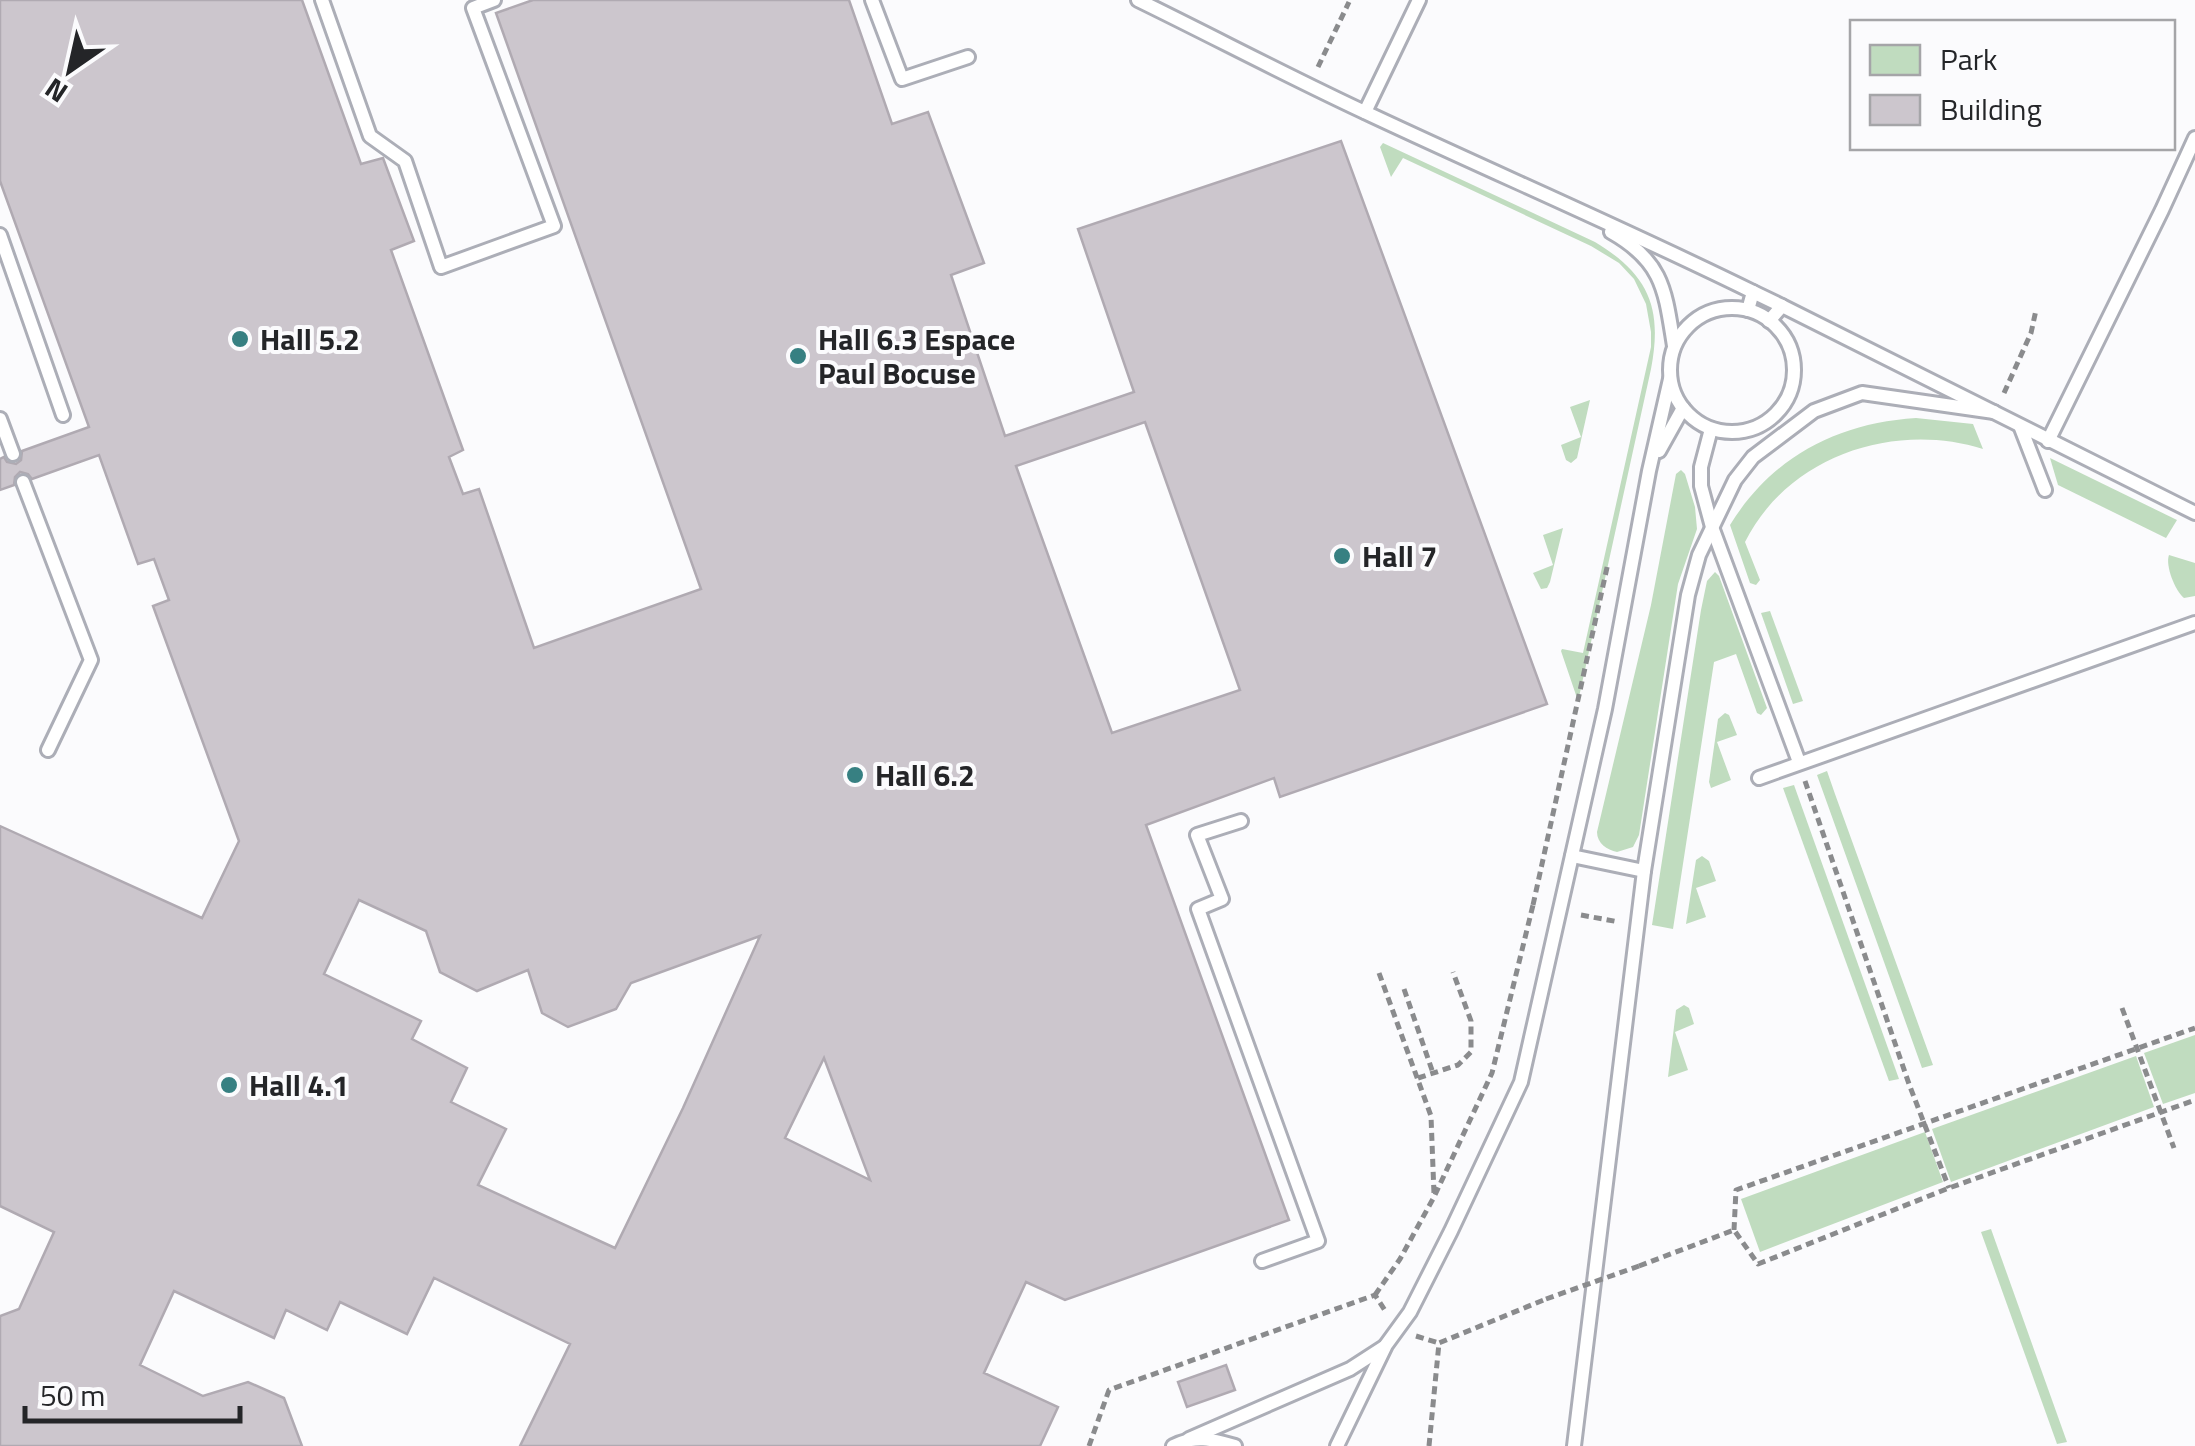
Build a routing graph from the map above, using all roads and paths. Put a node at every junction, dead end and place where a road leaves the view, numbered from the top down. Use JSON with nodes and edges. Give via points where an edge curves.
{"nodes":[{"id":1,"x":322,"y":0,"type":"edge"},
{"id":2,"x":494,"y":0,"type":"edge"},
{"id":3,"x":872,"y":0,"type":"edge"},
{"id":4,"x":1138,"y":0,"type":"edge"},
{"id":5,"x":1419,"y":0,"type":"edge"},
{"id":6,"x":1349,"y":2,"type":"edge"},
{"id":7,"x":968,"y":57,"type":"dead end"},
{"id":8,"x":1309,"y":84,"type":"junction"},
{"id":9,"x":1365,"y":112,"type":"junction"},
{"id":10,"x":2195,"y":138,"type":"edge"},
{"id":11,"x":1552,"y":199,"type":"junction"},
{"id":12,"x":0,"y":234,"type":"edge"},
{"id":13,"x":1754,"y":292,"type":"junction"},
{"id":14,"x":1782,"y":306,"type":"junction"},
{"id":15,"x":1748,"y":310,"type":"junction"},
{"id":16,"x":2036,"y":310,"type":"dead end"},
{"id":17,"x":1769,"y":320,"type":"junction"},
{"id":18,"x":1674,"y":346,"type":"junction"},
{"id":19,"x":1670,"y":379,"type":"junction"},
{"id":20,"x":1683,"y":408,"type":"junction"},
{"id":21,"x":1994,"y":412,"type":"junction"},
{"id":22,"x":63,"y":415,"type":"dead end"},
{"id":23,"x":0,"y":420,"type":"edge"},
{"id":24,"x":1711,"y":428,"type":"junction"},
{"id":25,"x":2022,"y":428,"type":"junction"},
{"id":26,"x":2048,"y":441,"type":"junction"},
{"id":27,"x":13,"y":454,"type":"dead end"},
{"id":28,"x":1648,"y":471,"type":"junction"},
{"id":29,"x":24,"y":482,"type":"dead end"},
{"id":30,"x":2044,"y":490,"type":"dead end"},
{"id":31,"x":2195,"y":513,"type":"edge"},
{"id":32,"x":1712,"y":527,"type":"junction"},
{"id":33,"x":1608,"y":562,"type":"dead end"},
{"id":34,"x":2195,"y":623,"type":"edge"},
{"id":35,"x":48,"y":750,"type":"dead end"},
{"id":36,"x":1798,"y":762,"type":"junction"},
{"id":37,"x":1758,"y":778,"type":"dead end"},
{"id":38,"x":1241,"y":821,"type":"dead end"},
{"id":39,"x":1572,"y":856,"type":"junction"},
{"id":40,"x":1644,"y":871,"type":"junction"},
{"id":41,"x":1533,"y":905,"type":"junction"},
{"id":42,"x":1560,"y":911,"type":"junction"},
{"id":43,"x":1638,"y":926,"type":"junction"},
{"id":44,"x":1454,"y":972,"type":"dead end"},
{"id":45,"x":1379,"y":973,"type":"dead end"},
{"id":46,"x":1404,"y":989,"type":"dead end"},
{"id":47,"x":2122,"y":1008,"type":"dead end"},
{"id":48,"x":2195,"y":1028,"type":"edge"},
{"id":49,"x":2138,"y":1048,"type":"junction"},
{"id":50,"x":1433,"y":1073,"type":"junction"},
{"id":51,"x":1418,"y":1078,"type":"junction"},
{"id":52,"x":2195,"y":1100,"type":"edge"},
{"id":53,"x":2160,"y":1112,"type":"junction"},
{"id":54,"x":1925,"y":1122,"type":"junction"},
{"id":55,"x":2174,"y":1148,"type":"dead end"},
{"id":56,"x":1949,"y":1188,"type":"junction"},
{"id":57,"x":1434,"y":1197,"type":"junction"},
{"id":58,"x":1734,"y":1230,"type":"junction"},
{"id":59,"x":1262,"y":1261,"type":"dead end"},
{"id":60,"x":1375,"y":1295,"type":"junction"},
{"id":61,"x":1398,"y":1330,"type":"junction"},
{"id":62,"x":1439,"y":1343,"type":"junction"},
{"id":63,"x":1386,"y":1346,"type":"junction"},
{"id":64,"x":1189,"y":1438,"type":"junction"},
{"id":65,"x":1089,"y":1446,"type":"edge"},
{"id":66,"x":1173,"y":1446,"type":"edge"},
{"id":67,"x":1235,"y":1446,"type":"edge"},
{"id":68,"x":1338,"y":1446,"type":"edge"},
{"id":69,"x":1430,"y":1446,"type":"edge"},
{"id":70,"x":1574,"y":1446,"type":"edge"}],
"edges":[{"from":1,"to":2,"type":"lane","via":[[370,136],[406,161],[441,267],[554,226],[473,8]]},
{"from":3,"to":7,"type":"lane","via":[[902,79]]},
{"from":4,"to":8,"type":"lane"},
{"from":5,"to":9,"type":"lane"},
{"from":6,"to":8,"type":"path"},
{"from":8,"to":9,"type":"lane"},
{"from":9,"to":11,"type":"lane"},
{"from":10,"to":26,"type":"lane"},
{"from":11,"to":13,"type":"lane"},
{"from":11,"to":18,"type":"lane","via":[[1644,255],[1665,290]]},
{"from":12,"to":22,"type":"lane"},
{"from":13,"to":14,"type":"lane"},
{"from":13,"to":15,"type":"lane"},
{"from":14,"to":17,"type":"lane"},
{"from":14,"to":21,"type":"lane"},
{"from":15,"to":17,"type":"lane"},
{"from":15,"to":18,"type":"lane","via":[[1696,318]]},
{"from":16,"to":21,"type":"path"},
{"from":17,"to":24,"type":"lane","via":[[1783,334],[1794,371],[1781,408],[1750,429]]},
{"from":18,"to":19,"type":"lane"},
{"from":19,"to":20,"type":"lane"},
{"from":19,"to":28,"type":"lane"},
{"from":20,"to":24,"type":"lane"},
{"from":20,"to":28,"type":"lane"},
{"from":21,"to":25,"type":"lane"},
{"from":21,"to":32,"type":"lane","via":[[1862,393],[1814,411],[1753,458]]},
{"from":23,"to":27,"type":"lane"},
{"from":24,"to":32,"type":"lane","via":[[1701,486]]},
{"from":25,"to":26,"type":"lane"},
{"from":25,"to":30,"type":"lane"},
{"from":26,"to":31,"type":"lane"},
{"from":28,"to":39,"type":"lane"},
{"from":29,"to":35,"type":"lane","via":[[91,660]]},
{"from":32,"to":36,"type":"lane"},
{"from":32,"to":40,"type":"lane","via":[[1688,595]]},
{"from":33,"to":41,"type":"path"},
{"from":34,"to":36,"type":"lane"},
{"from":36,"to":37,"type":"lane"},
{"from":36,"to":54,"type":"path"},
{"from":38,"to":59,"type":"lane","via":[[1197,836],[1222,899],[1198,909],[1318,1240]]},
{"from":39,"to":40,"type":"lane"},
{"from":39,"to":42,"type":"lane"},
{"from":40,"to":43,"type":"lane"},
{"from":41,"to":42,"type":"path"},
{"from":41,"to":57,"type":"path","via":[[1492,1073]]},
{"from":42,"to":43,"type":"path"},
{"from":42,"to":61,"type":"lane","via":[[1520,1082]]},
{"from":43,"to":70,"type":"lane"},
{"from":44,"to":50,"type":"path","via":[[1471,1021],[1471,1052]]},
{"from":45,"to":51,"type":"path"},
{"from":46,"to":50,"type":"path"},
{"from":47,"to":49,"type":"path"},
{"from":48,"to":49,"type":"path"},
{"from":49,"to":53,"type":"path"},
{"from":49,"to":54,"type":"path"},
{"from":50,"to":51,"type":"path"},
{"from":51,"to":57,"type":"path","via":[[1431,1116]]},
{"from":52,"to":53,"type":"path"},
{"from":53,"to":55,"type":"path"},
{"from":53,"to":56,"type":"path"},
{"from":54,"to":56,"type":"path"},
{"from":54,"to":58,"type":"path","via":[[1736,1190]]},
{"from":56,"to":58,"type":"path","via":[[1758,1264]]},
{"from":57,"to":60,"type":"path"},
{"from":58,"to":62,"type":"path","bridge":true},
{"from":60,"to":61,"type":"path"},
{"from":60,"to":65,"type":"path","via":[[1110,1390]]},
{"from":61,"to":62,"type":"path"},
{"from":61,"to":63,"type":"lane"},
{"from":62,"to":69,"type":"path"},
{"from":63,"to":64,"type":"lane","via":[[1350,1369]]},
{"from":63,"to":68,"type":"lane"},
{"from":64,"to":66,"type":"lane"},
{"from":64,"to":67,"type":"lane"}]}
